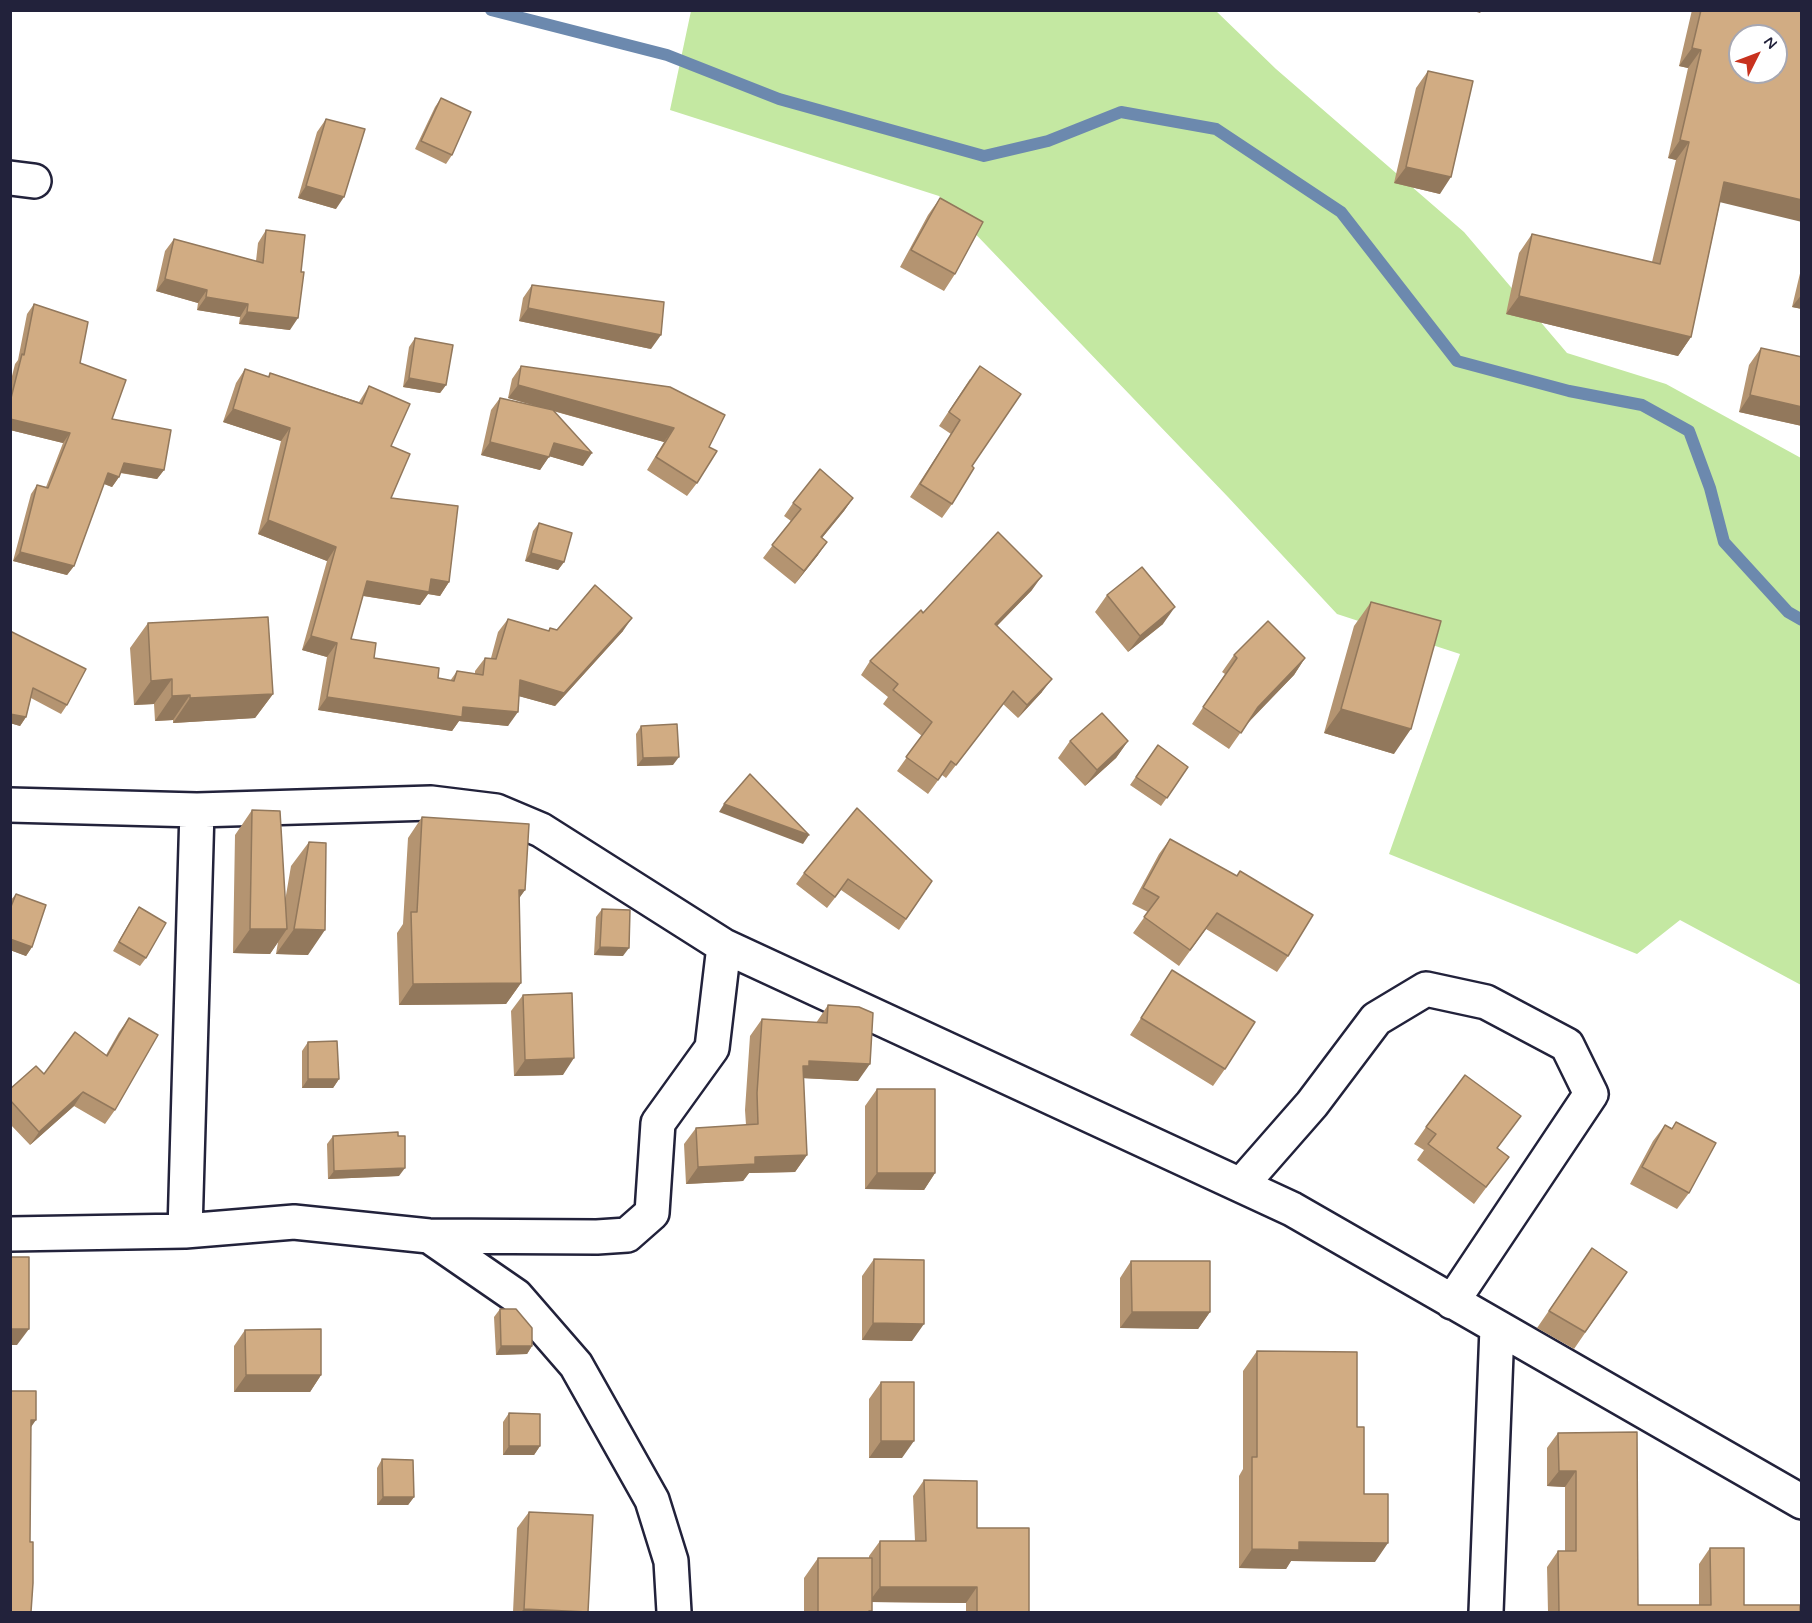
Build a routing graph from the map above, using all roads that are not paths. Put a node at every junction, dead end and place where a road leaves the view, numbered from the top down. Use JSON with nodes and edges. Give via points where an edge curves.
{"nodes":[{"id":1,"x":10,"y":805,"type":"edge"},
{"id":2,"x":197,"y":810,"type":"junction"},
{"id":3,"x":724,"y":946,"type":"junction"},
{"id":4,"x":1241,"y":1185,"type":"junction"},
{"id":5,"x":185,"y":1231,"type":"junction"},
{"id":6,"x":10,"y":1234,"type":"edge"},
{"id":7,"x":429,"y":1236,"type":"junction"},
{"id":8,"x":1452,"y":1302,"type":"junction"},
{"id":9,"x":1497,"y":1328,"type":"junction"},
{"id":10,"x":1802,"y":1502,"type":"edge"},
{"id":11,"x":674,"y":1612,"type":"edge"},
{"id":12,"x":1486,"y":1612,"type":"edge"}],
"edges":[{"from":1,"to":2,"type":"street"},
{"from":2,"to":3,"type":"street","via":[[430,803],[496,812],[541,830]]},
{"from":2,"to":5,"type":"street"},
{"from":3,"to":4,"type":"street"},
{"from":3,"to":7,"type":"street","via":[[711,1048],[658,1123],[652,1214],[627,1235]]},
{"from":4,"to":8,"type":"street","via":[[1292,1209]]},
{"from":4,"to":8,"type":"street","via":[[1312,1104],[1376,1019],[1426,989],[1486,1002],[1567,1045],[1591,1094]]},
{"from":5,"to":6,"type":"street"},
{"from":5,"to":7,"type":"street","via":[[294,1222]]},
{"from":7,"to":11,"type":"street","via":[[516,1296],[576,1365],[652,1500],[671,1561]]},
{"from":8,"to":9,"type":"street"},
{"from":9,"to":10,"type":"street"},
{"from":9,"to":12,"type":"street"}]}
